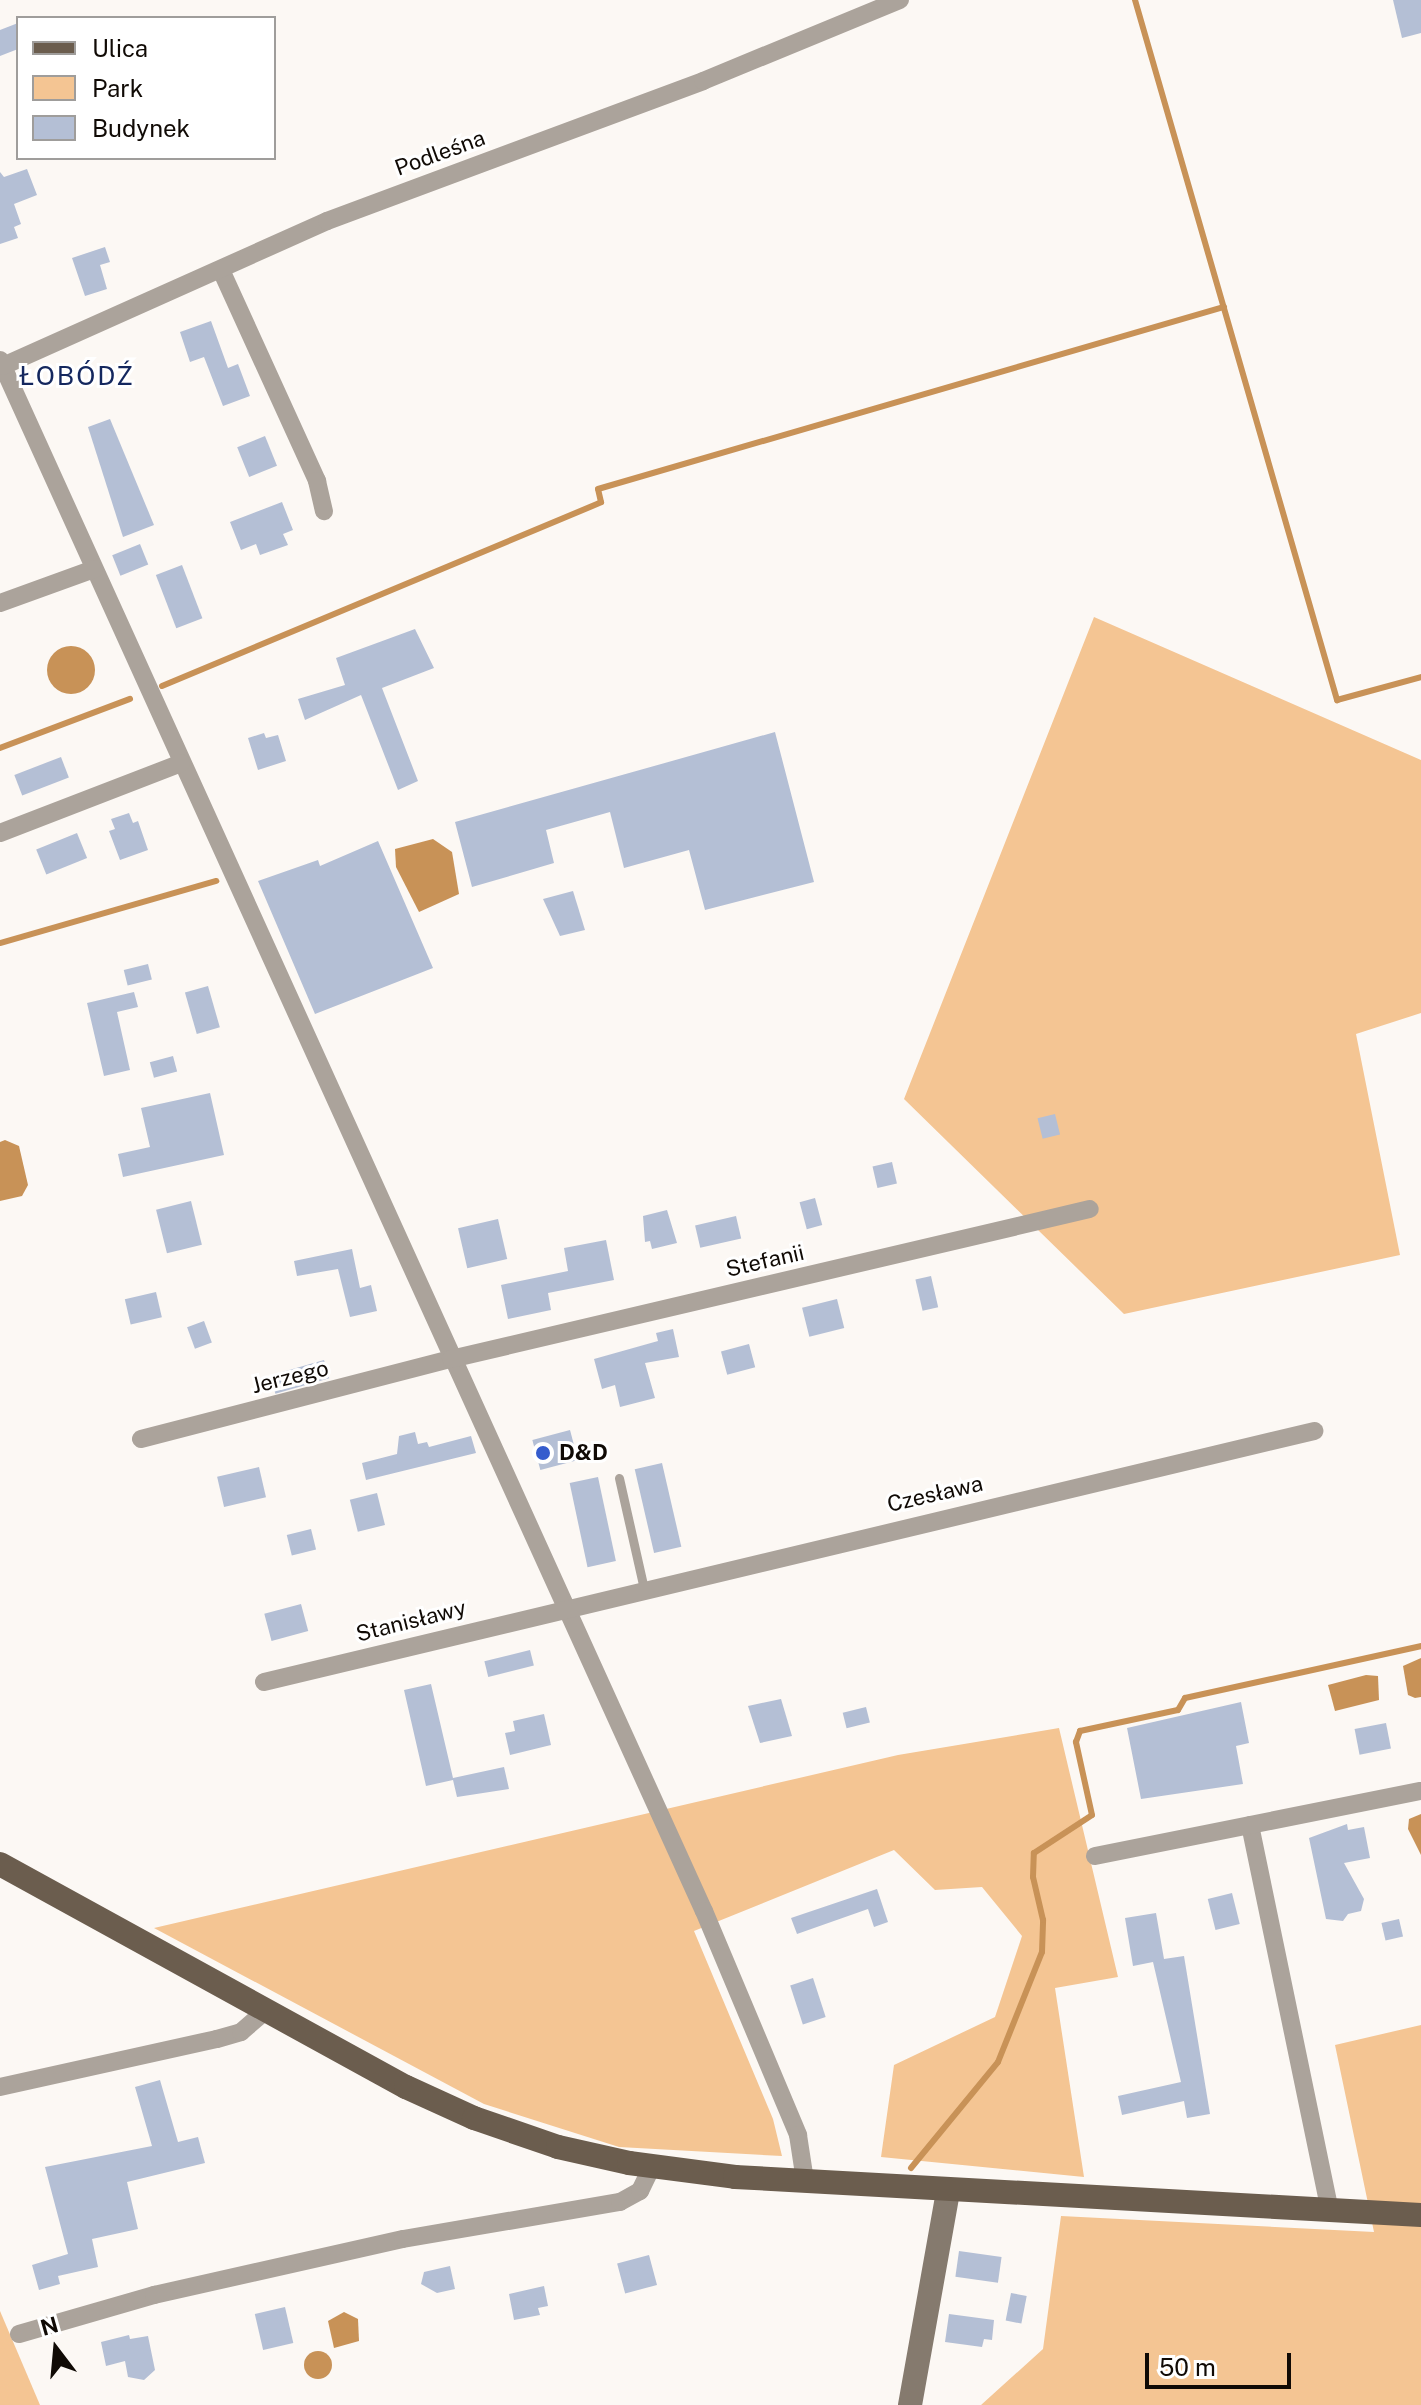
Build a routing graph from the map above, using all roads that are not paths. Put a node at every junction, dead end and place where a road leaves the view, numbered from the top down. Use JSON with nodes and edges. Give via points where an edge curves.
{"nodes":[{"id":1,"x":900,"y":0,"type":"edge"},
{"id":2,"x":221,"y":270,"type":"junction"},
{"id":3,"x":1,"y":363,"type":"edge"},
{"id":4,"x":324,"y":511,"type":"dead end"},
{"id":5,"x":94,"y":569,"type":"junction"},
{"id":6,"x":0,"y":603,"type":"edge"},
{"id":7,"x":181,"y":763,"type":"junction"},
{"id":8,"x":0,"y":833,"type":"edge"},
{"id":9,"x":1090,"y":1209,"type":"dead end"},
{"id":10,"x":451,"y":1359,"type":"junction"},
{"id":11,"x":1314,"y":1431,"type":"dead end"},
{"id":12,"x":141,"y":1439,"type":"dead end"},
{"id":13,"x":619,"y":1478,"type":"dead end"},
{"id":14,"x":644,"y":1589,"type":"junction"},
{"id":15,"x":568,"y":1607,"type":"junction"},
{"id":16,"x":264,"y":1682,"type":"dead end"},
{"id":17,"x":1421,"y":1791,"type":"edge"},
{"id":18,"x":1250,"y":1825,"type":"junction"},
{"id":19,"x":1095,"y":1856,"type":"dead end"},
{"id":20,"x":0,"y":1864,"type":"edge"},
{"id":21,"x":266,"y":2010,"type":"junction"},
{"id":22,"x":0,"y":2087,"type":"edge"},
{"id":23,"x":652,"y":2166,"type":"junction"},
{"id":24,"x":805,"y":2181,"type":"junction"},
{"id":25,"x":948,"y":2191,"type":"junction"},
{"id":26,"x":1330,"y":2210,"type":"junction"},
{"id":27,"x":1421,"y":2215,"type":"edge"},
{"id":28,"x":19,"y":2334,"type":"dead end"},
{"id":29,"x":910,"y":2405,"type":"edge"}],
"edges":[{"from":1,"to":2,"type":"street","name":"Podleśna","via":[[703,81],[327,221]]},
{"from":2,"to":3,"type":"street","name":"Podleśna"},
{"from":2,"to":4,"type":"street","via":[[317,481]]},
{"from":3,"to":5,"type":"street"},
{"from":5,"to":6,"type":"street"},
{"from":5,"to":7,"type":"street"},
{"from":7,"to":8,"type":"street"},
{"from":7,"to":10,"type":"street"},
{"from":9,"to":10,"type":"street","name":"Stefanii"},
{"from":10,"to":12,"type":"street","name":"Jerzego"},
{"from":10,"to":15,"type":"street"},
{"from":11,"to":14,"type":"street","name":"Czesława"},
{"from":13,"to":14,"type":"lane"},
{"from":14,"to":15,"type":"street","name":"Czesława"},
{"from":15,"to":16,"type":"street","name":"Stanisławy"},
{"from":15,"to":24,"type":"street","via":[[777,2082],[798,2135]]},
{"from":17,"to":18,"type":"street"},
{"from":18,"to":19,"type":"street"},
{"from":18,"to":26,"type":"street"},
{"from":20,"to":21,"type":"main road"},
{"from":21,"to":22,"type":"street","via":[[241,2032],[217,2039]]},
{"from":21,"to":23,"type":"main road","via":[[474,2118],[558,2147]]},
{"from":23,"to":24,"type":"main road"},
{"from":23,"to":28,"type":"street","via":[[640,2191],[620,2202],[403,2239],[154,2295]]},
{"from":24,"to":25,"type":"main road"},
{"from":25,"to":26,"type":"main road"},
{"from":25,"to":29,"type":"street"},
{"from":26,"to":27,"type":"main road"}]}
